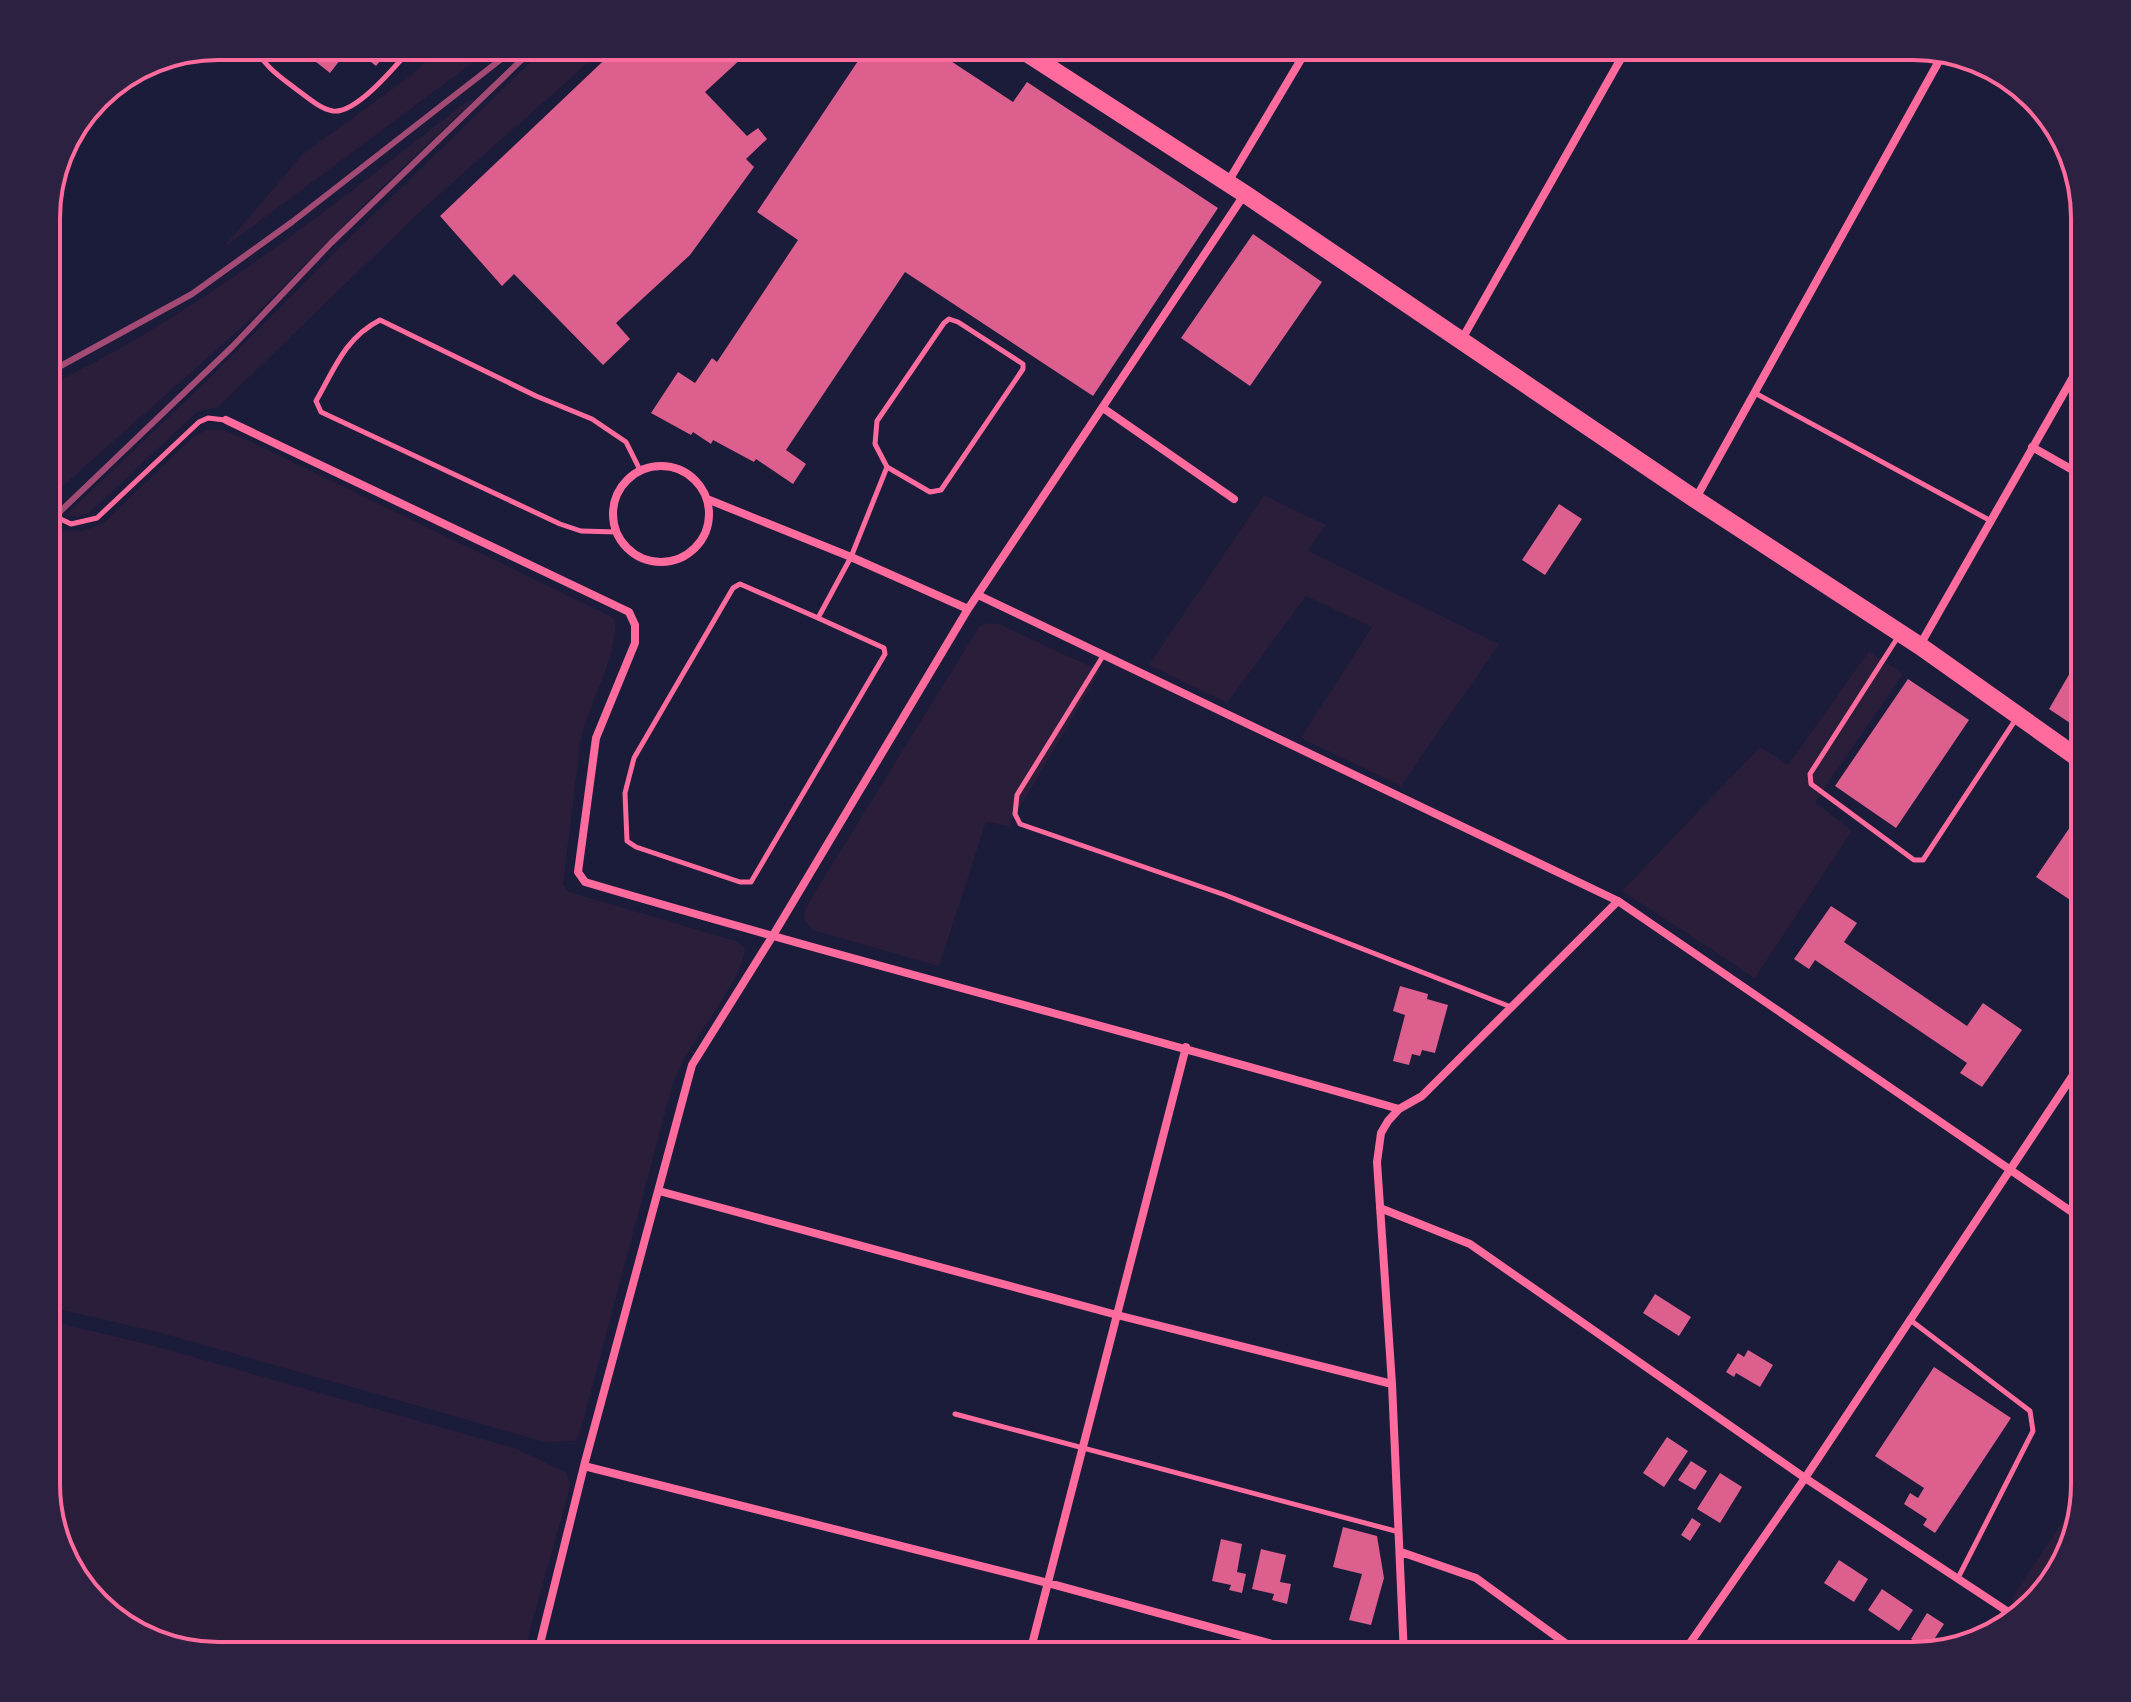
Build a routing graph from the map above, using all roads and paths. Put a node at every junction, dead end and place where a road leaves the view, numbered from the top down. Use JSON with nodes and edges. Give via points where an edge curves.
{"nodes":[{"id":1,"x":261,"y":60,"type":"edge"},
{"id":2,"x":400,"y":60,"type":"edge"},
{"id":3,"x":1038,"y":60,"type":"edge"},
{"id":4,"x":1300,"y":60,"type":"edge"},
{"id":5,"x":1620,"y":60,"type":"edge"},
{"id":6,"x":1938,"y":62,"type":"edge"},
{"id":7,"x":1227,"y":183,"type":"junction"},
{"id":8,"x":1245,"y":194,"type":"junction"},
{"id":9,"x":1462,"y":340,"type":"junction"},
{"id":10,"x":2071,"y":380,"type":"edge"},
{"id":11,"x":1754,"y":392,"type":"junction"},
{"id":12,"x":1103,"y":408,"type":"junction"},
{"id":13,"x":226,"y":420,"type":"joint"},
{"id":14,"x":2032,"y":447,"type":"junction"},
{"id":15,"x":887,"y":467,"type":"junction"},
{"id":16,"x":2071,"y":469,"type":"edge"},
{"id":17,"x":640,"y":470,"type":"junction"},
{"id":18,"x":707,"y":499,"type":"junction"},
{"id":19,"x":1234,"y":499,"type":"dead end"},
{"id":20,"x":1695,"y":499,"type":"junction"},
{"id":21,"x":60,"y":519,"type":"edge"},
{"id":22,"x":1991,"y":521,"type":"junction"},
{"id":23,"x":617,"y":532,"type":"junction"},
{"id":24,"x":851,"y":557,"type":"junction"},
{"id":25,"x":978,"y":595,"type":"junction"},
{"id":26,"x":968,"y":609,"type":"junction"},
{"id":27,"x":818,"y":618,"type":"junction"},
{"id":28,"x":1900,"y":633,"type":"junction"},
{"id":29,"x":1920,"y":646,"type":"junction"},
{"id":30,"x":1103,"y":656,"type":"junction"},
{"id":31,"x":2018,"y":716,"type":"junction"},
{"id":32,"x":2071,"y":753,"type":"edge"},
{"id":33,"x":1618,"y":901,"type":"junction"},
{"id":34,"x":772,"y":937,"type":"junction"},
{"id":35,"x":1512,"y":1007,"type":"junction"},
{"id":36,"x":1186,"y":1047,"type":"junction"},
{"id":37,"x":2071,"y":1077,"type":"edge"},
{"id":38,"x":1399,"y":1109,"type":"junction"},
{"id":39,"x":2008,"y":1169,"type":"junction"},
{"id":40,"x":659,"y":1191,"type":"junction"},
{"id":41,"x":1380,"y":1208,"type":"junction"},
{"id":42,"x":2071,"y":1212,"type":"edge"},
{"id":43,"x":1117,"y":1315,"type":"junction"},
{"id":44,"x":1909,"y":1319,"type":"junction"},
{"id":45,"x":1392,"y":1384,"type":"junction"},
{"id":46,"x":955,"y":1414,"type":"dead end"},
{"id":47,"x":1082,"y":1449,"type":"junction"},
{"id":48,"x":584,"y":1466,"type":"junction"},
{"id":49,"x":1805,"y":1478,"type":"junction"},
{"id":50,"x":1400,"y":1532,"type":"junction"},
{"id":51,"x":1401,"y":1552,"type":"junction"},
{"id":52,"x":1958,"y":1579,"type":"junction"},
{"id":53,"x":1048,"y":1583,"type":"junction"},
{"id":54,"x":2007,"y":1611,"type":"edge"},
{"id":55,"x":540,"y":1642,"type":"edge"},
{"id":56,"x":1033,"y":1642,"type":"edge"},
{"id":57,"x":1265,"y":1642,"type":"edge"},
{"id":58,"x":1404,"y":1642,"type":"edge"},
{"id":59,"x":1564,"y":1642,"type":"edge"},
{"id":60,"x":1691,"y":1642,"type":"edge"}],
"edges":[{"from":1,"to":2,"type":"lane","via":[[312,101],[333,111],[348,109]]},
{"from":3,"to":7,"type":"main road"},
{"from":4,"to":7,"type":"street"},
{"from":5,"to":9,"type":"street"},
{"from":6,"to":11,"type":"street"},
{"from":7,"to":8,"type":"main road"},
{"from":8,"to":9,"type":"main road"},
{"from":8,"to":12,"type":"street"},
{"from":9,"to":20,"type":"main road"},
{"from":10,"to":14,"type":"street"},
{"from":11,"to":20,"type":"street"},
{"from":11,"to":22,"type":"lane"},
{"from":12,"to":19,"type":"street"},
{"from":12,"to":25,"type":"street"},
{"from":13,"to":21,"type":"lane","via":[[199,422],[97,518],[71,524]]},
{"from":13,"to":34,"type":"street","via":[[629,612],[635,643],[596,738],[578,872],[585,882]]},
{"from":14,"to":16,"type":"street"},
{"from":14,"to":22,"type":"street"},
{"from":15,"to":15,"type":"lane","via":[[930,492],[941,490],[1023,364],[949,319],[877,421],[875,444]]},
{"from":15,"to":24,"type":"lane"},
{"from":17,"to":18,"type":"street","via":[[672,467],[687,473]]},
{"from":17,"to":23,"type":"street","via":[[617,493]]},
{"from":17,"to":23,"type":"lane","via":[[626,442],[592,419],[380,320],[349,342],[316,401],[321,412],[560,524],[581,531]]},
{"from":18,"to":23,"type":"street","via":[[710,514],[700,543],[675,560],[644,559],[631,552]]},
{"from":18,"to":24,"type":"street"},
{"from":20,"to":28,"type":"main road"},
{"from":22,"to":29,"type":"street"},
{"from":24,"to":26,"type":"street"},
{"from":24,"to":27,"type":"lane"},
{"from":25,"to":26,"type":"street"},
{"from":25,"to":30,"type":"street"},
{"from":26,"to":34,"type":"street"},
{"from":27,"to":27,"type":"lane","via":[[740,584],[733,588],[634,758],[625,793],[627,841],[751,882],[885,654],[884,648]]},
{"from":28,"to":29,"type":"main road"},
{"from":28,"to":31,"type":"lane","via":[[1810,774],[1811,784],[1914,860],[1923,860]]},
{"from":29,"to":31,"type":"main road"},
{"from":30,"to":33,"type":"street"},
{"from":30,"to":35,"type":"lane","via":[[1017,795],[1020,824],[1225,895]]},
{"from":31,"to":32,"type":"main road"},
{"from":33,"to":35,"type":"street"},
{"from":33,"to":39,"type":"street"},
{"from":34,"to":36,"type":"street"},
{"from":34,"to":40,"type":"street","via":[[692,1065]]},
{"from":35,"to":38,"type":"street","via":[[1422,1096]]},
{"from":36,"to":38,"type":"street"},
{"from":36,"to":43,"type":"street"},
{"from":37,"to":39,"type":"street"},
{"from":38,"to":41,"type":"street","via":[[1381,1133]]},
{"from":39,"to":42,"type":"street"},
{"from":39,"to":44,"type":"street"},
{"from":40,"to":43,"type":"street"},
{"from":40,"to":48,"type":"street"},
{"from":41,"to":45,"type":"street"},
{"from":41,"to":49,"type":"street","via":[[1470,1244]]},
{"from":43,"to":45,"type":"street"},
{"from":43,"to":47,"type":"street"},
{"from":44,"to":49,"type":"street"},
{"from":44,"to":52,"type":"lane","via":[[2030,1411],[2033,1431]]},
{"from":45,"to":50,"type":"street"},
{"from":46,"to":47,"type":"lane"},
{"from":47,"to":50,"type":"lane"},
{"from":47,"to":53,"type":"street"},
{"from":48,"to":53,"type":"street"},
{"from":48,"to":55,"type":"street"},
{"from":49,"to":52,"type":"street"},
{"from":49,"to":60,"type":"street"},
{"from":50,"to":51,"type":"street"},
{"from":51,"to":58,"type":"street"},
{"from":51,"to":59,"type":"street","via":[[1476,1578]]},
{"from":52,"to":54,"type":"street"},
{"from":53,"to":56,"type":"street"},
{"from":53,"to":57,"type":"street"}]}
